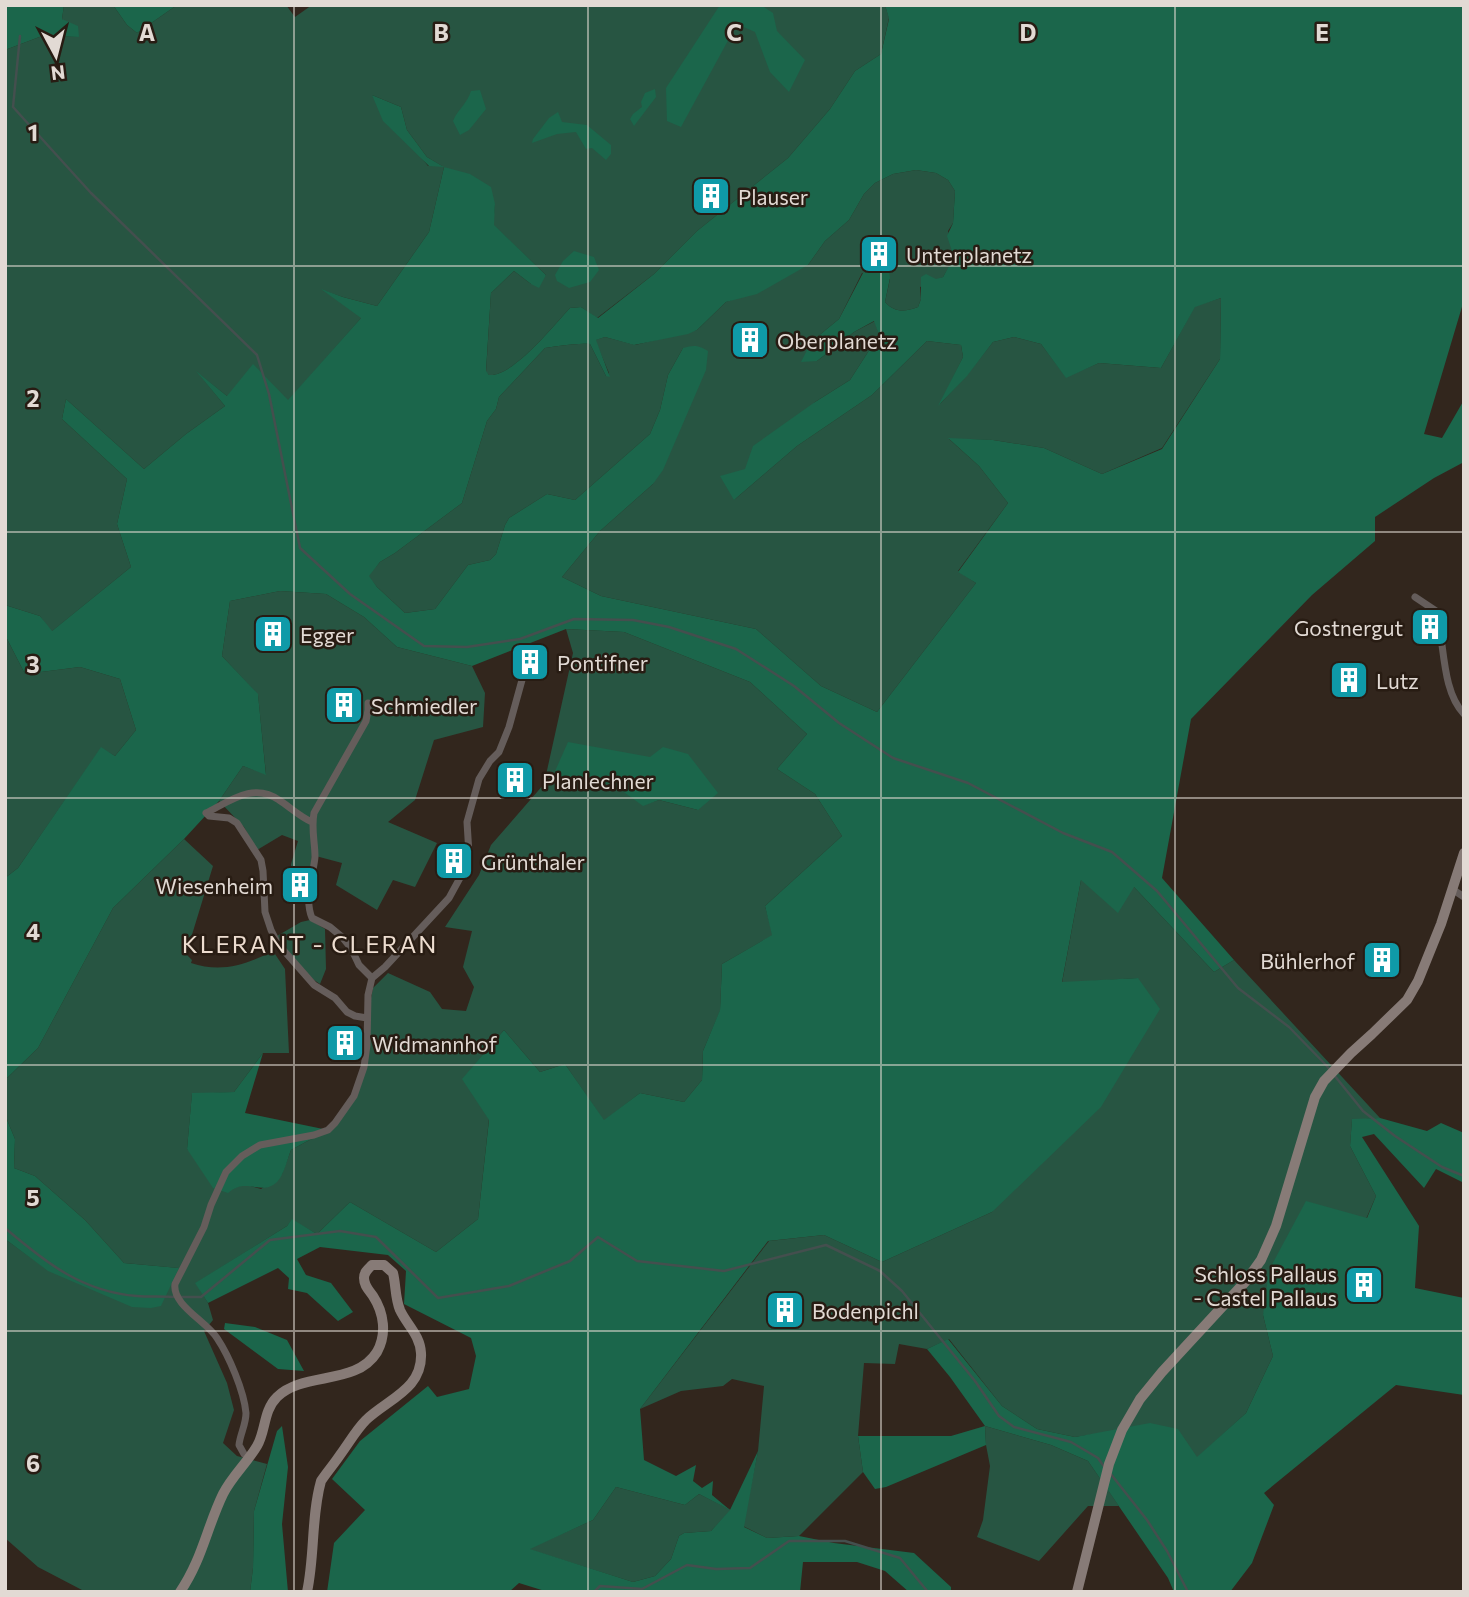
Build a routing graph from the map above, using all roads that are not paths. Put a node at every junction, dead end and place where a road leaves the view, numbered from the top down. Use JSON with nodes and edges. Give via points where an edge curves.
{"nodes":[{"id":1,"x":1415,"y":597,"type":"dead end"},
{"id":2,"x":519,"y":650,"type":"dead end"},
{"id":3,"x":368,"y":703,"type":"dead end"},
{"id":4,"x":1464,"y":714,"type":"edge"},
{"id":5,"x":312,"y":822,"type":"junction"},
{"id":6,"x":1464,"y":853,"type":"edge"},
{"id":7,"x":1457,"y":883,"type":"edge"},
{"id":8,"x":1464,"y":897,"type":"edge"},
{"id":9,"x":372,"y":978,"type":"junction"},
{"id":10,"x":367,"y":1018,"type":"junction"},
{"id":11,"x":249,"y":1457,"type":"junction"},
{"id":12,"x":180,"y":1592,"type":"edge"},
{"id":13,"x":307,"y":1592,"type":"edge"},
{"id":14,"x":1077,"y":1592,"type":"edge"}],
"edges":[{"from":1,"to":4,"type":"street","via":[[1436,611],[1451,692]]},
{"from":2,"to":9,"type":"street","via":[[523,680],[499,752],[478,779],[467,822],[469,855],[463,875],[449,898]]},
{"from":3,"to":5,"type":"street","via":[[366,721],[318,803]]},
{"from":5,"to":9,"type":"street","via":[[310,915],[342,937]]},
{"from":5,"to":10,"type":"street","via":[[260,792],[206,813],[237,823],[261,860],[267,918],[278,944],[313,985],[335,998],[347,1012]]},
{"from":6,"to":7,"type":"street"},
{"from":7,"to":8,"type":"street"},
{"from":7,"to":14,"type":"street","via":[[1426,965],[1407,1000],[1351,1053],[1315,1097],[1276,1226],[1261,1260],[1162,1372],[1122,1430]]},
{"from":9,"to":10,"type":"street"},
{"from":10,"to":11,"type":"street","via":[[364,1067],[345,1111],[328,1130],[260,1145],[226,1171],[174,1289],[226,1354],[245,1410],[239,1445]]},
{"from":11,"to":12,"type":"street","via":[[224,1492]]},
{"from":11,"to":13,"type":"street","via":[[277,1398],[300,1383],[357,1369],[376,1353],[384,1331],[383,1318],[363,1279],[372,1265],[389,1268],[401,1312],[418,1339],[418,1373],[401,1395],[365,1421],[321,1481]]}]}
